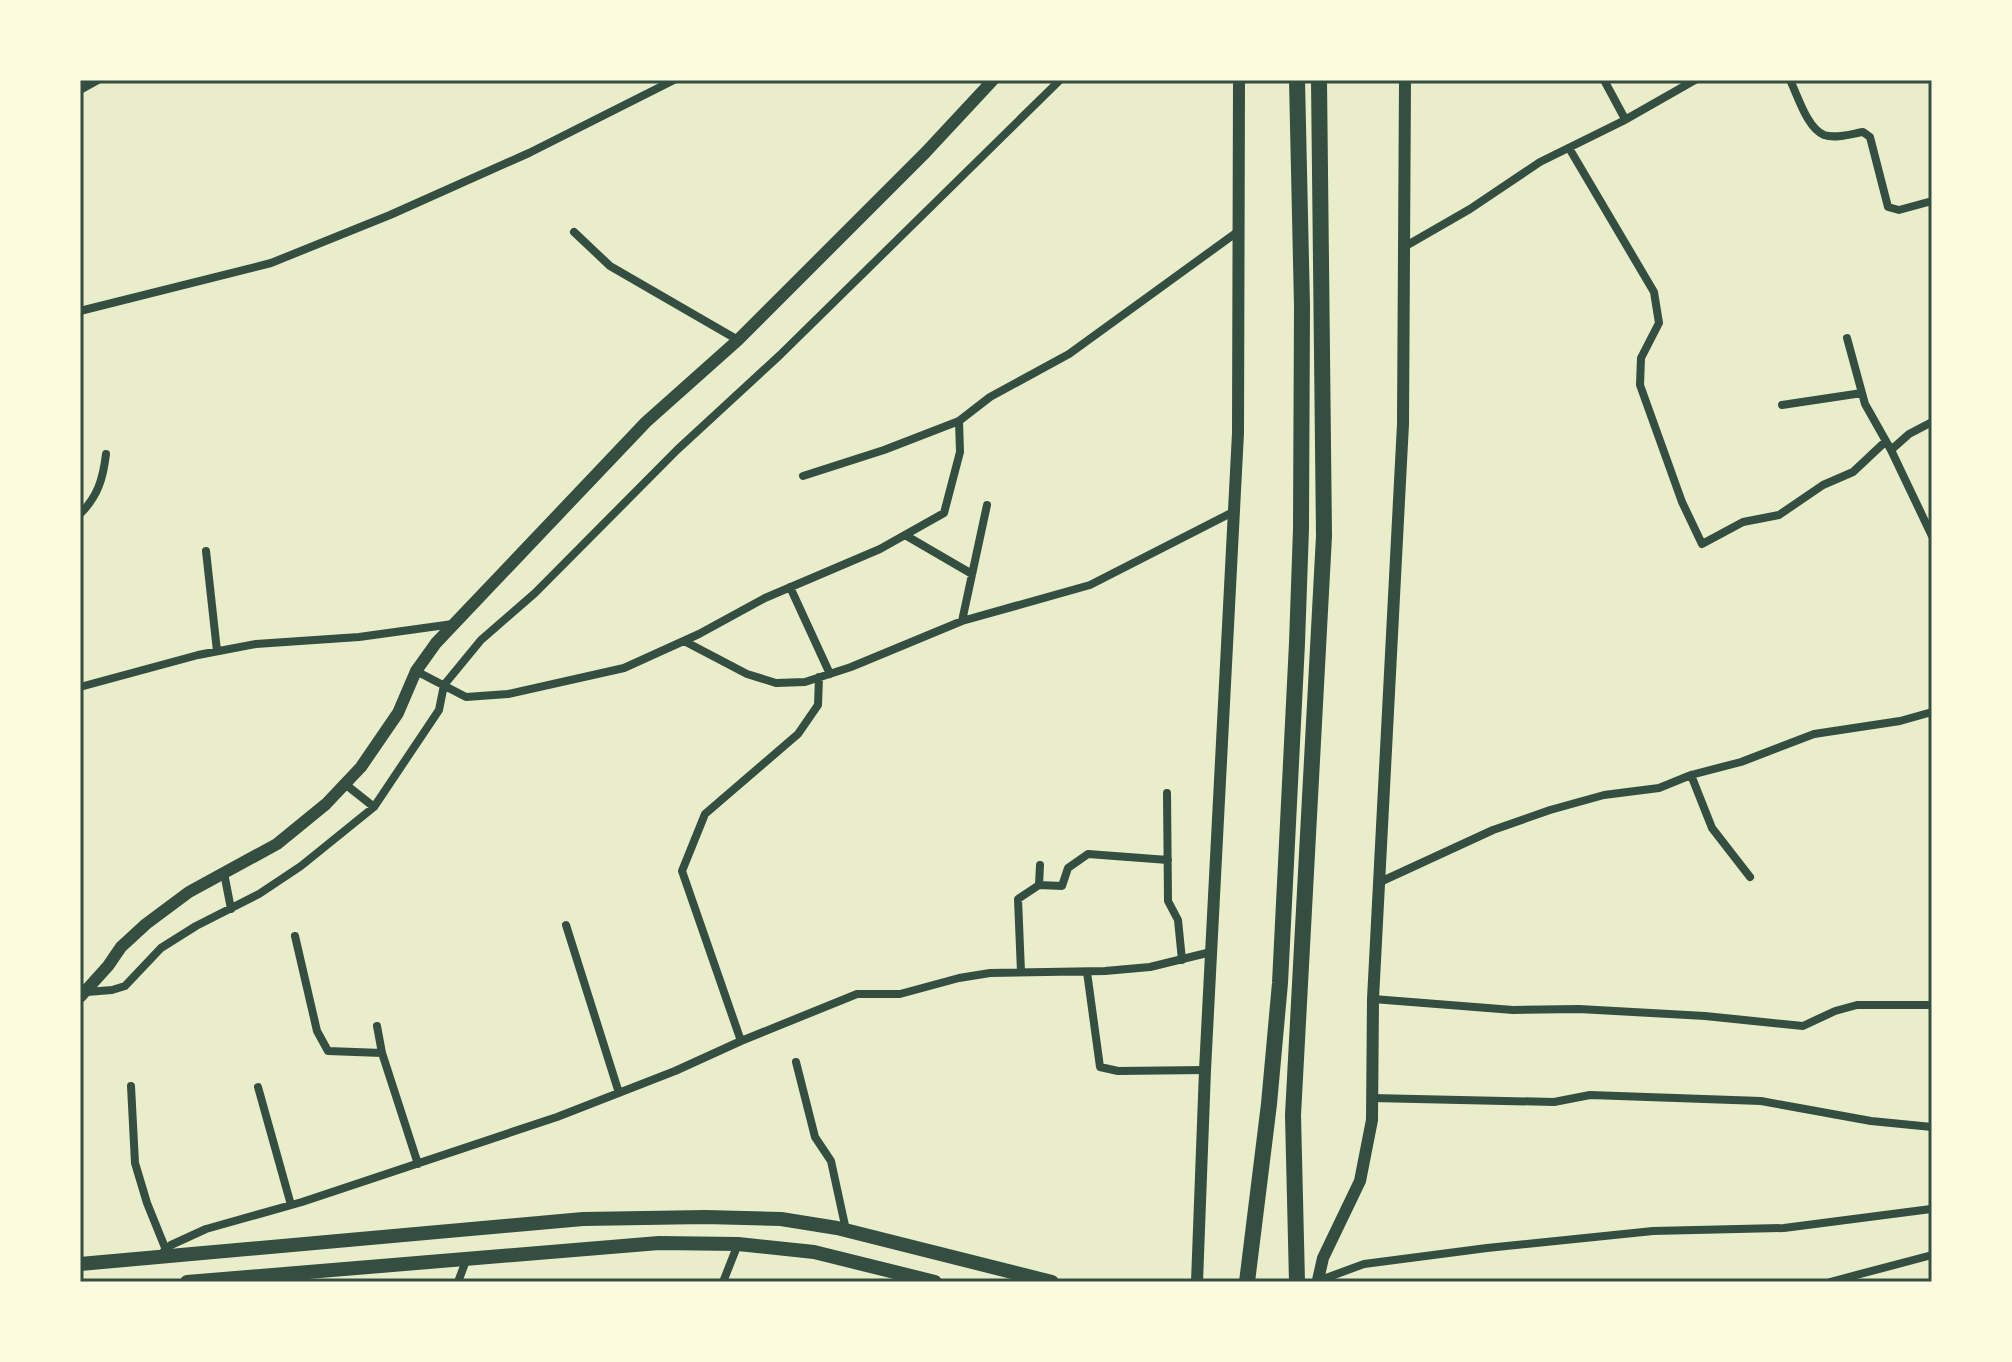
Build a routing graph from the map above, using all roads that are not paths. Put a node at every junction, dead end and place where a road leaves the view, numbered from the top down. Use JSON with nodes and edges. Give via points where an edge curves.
{"nodes":[{"id":1,"x":98,"y":80,"type":"edge"},
{"id":2,"x":674,"y":80,"type":"edge"},
{"id":3,"x":993,"y":80,"type":"edge"},
{"id":4,"x":1060,"y":80,"type":"edge"},
{"id":5,"x":1239,"y":80,"type":"edge"},
{"id":6,"x":1297,"y":80,"type":"edge"},
{"id":7,"x":1319,"y":80,"type":"edge"},
{"id":8,"x":1405,"y":80,"type":"edge"},
{"id":9,"x":1604,"y":80,"type":"edge"},
{"id":10,"x":1695,"y":80,"type":"edge"},
{"id":11,"x":1790,"y":80,"type":"edge"},
{"id":12,"x":80,"y":90,"type":"edge"},
{"id":13,"x":1625,"y":119,"type":"junction"},
{"id":14,"x":1569,"y":148,"type":"junction"},
{"id":15,"x":1932,"y":201,"type":"edge"},
{"id":16,"x":1240,"y":230,"type":"junction"},
{"id":17,"x":574,"y":232,"type":"dead end"},
{"id":18,"x":1404,"y":247,"type":"junction"},
{"id":19,"x":80,"y":311,"type":"edge"},
{"id":20,"x":1847,"y":338,"type":"dead end"},
{"id":21,"x":738,"y":340,"type":"junction"},
{"id":22,"x":1862,"y":393,"type":"junction"},
{"id":23,"x":1782,"y":405,"type":"dead end"},
{"id":24,"x":959,"y":421,"type":"junction"},
{"id":25,"x":1932,"y":422,"type":"edge"},
{"id":26,"x":1886,"y":441,"type":"junction"},
{"id":27,"x":1891,"y":450,"type":"junction"},
{"id":28,"x":106,"y":454,"type":"dead end"},
{"id":29,"x":803,"y":476,"type":"dead end"},
{"id":30,"x":987,"y":505,"type":"dead end"},
{"id":31,"x":1235,"y":511,"type":"junction"},
{"id":32,"x":80,"y":514,"type":"edge"},
{"id":33,"x":905,"y":535,"type":"junction"},
{"id":34,"x":1932,"y":536,"type":"edge"},
{"id":35,"x":206,"y":551,"type":"dead end"},
{"id":36,"x":972,"y":574,"type":"junction"},
{"id":37,"x":790,"y":587,"type":"junction"},
{"id":38,"x":962,"y":621,"type":"junction"},
{"id":39,"x":454,"y":623,"type":"junction"},
{"id":40,"x":684,"y":641,"type":"junction"},
{"id":41,"x":217,"y":651,"type":"junction"},
{"id":42,"x":416,"y":671,"type":"junction"},
{"id":43,"x":830,"y":674,"type":"junction"},
{"id":44,"x":819,"y":677,"type":"junction"},
{"id":45,"x":444,"y":685,"type":"junction"},
{"id":46,"x":80,"y":687,"type":"edge"},
{"id":47,"x":1932,"y":713,"type":"edge"},
{"id":48,"x":1691,"y":775,"type":"junction"},
{"id":49,"x":345,"y":784,"type":"junction"},
{"id":50,"x":1167,"y":793,"type":"dead end"},
{"id":51,"x":374,"y":807,"type":"junction"},
{"id":52,"x":1168,"y":860,"type":"junction"},
{"id":53,"x":1040,"y":865,"type":"dead end"},
{"id":54,"x":224,"y":873,"type":"junction"},
{"id":55,"x":1750,"y":877,"type":"dead end"},
{"id":56,"x":1380,"y":882,"type":"junction"},
{"id":57,"x":1039,"y":885,"type":"junction"},
{"id":58,"x":231,"y":909,"type":"junction"},
{"id":59,"x":566,"y":925,"type":"dead end"},
{"id":60,"x":295,"y":936,"type":"dead end"},
{"id":61,"x":1211,"y":952,"type":"junction"},
{"id":62,"x":1182,"y":960,"type":"junction"},
{"id":63,"x":1021,"y":972,"type":"junction"},
{"id":64,"x":1087,"y":972,"type":"junction"},
{"id":65,"x":84,"y":994,"type":"edge"},
{"id":66,"x":1373,"y":999,"type":"junction"},
{"id":67,"x":1932,"y":1005,"type":"edge"},
{"id":68,"x":377,"y":1026,"type":"dead end"},
{"id":69,"x":741,"y":1041,"type":"junction"},
{"id":70,"x":382,"y":1053,"type":"junction"},
{"id":71,"x":796,"y":1062,"type":"dead end"},
{"id":72,"x":1205,"y":1070,"type":"junction"},
{"id":73,"x":131,"y":1086,"type":"dead end"},
{"id":74,"x":258,"y":1087,"type":"dead end"},
{"id":75,"x":619,"y":1093,"type":"junction"},
{"id":76,"x":1372,"y":1098,"type":"junction"},
{"id":77,"x":1932,"y":1127,"type":"edge"},
{"id":78,"x":418,"y":1164,"type":"junction"},
{"id":79,"x":291,"y":1205,"type":"junction"},
{"id":80,"x":1931,"y":1209,"type":"edge"},
{"id":81,"x":846,"y":1230,"type":"junction"},
{"id":82,"x":738,"y":1244,"type":"junction"},
{"id":83,"x":162,"y":1253,"type":"junction"},
{"id":84,"x":1932,"y":1255,"type":"edge"},
{"id":85,"x":467,"y":1258,"type":"junction"},
{"id":86,"x":80,"y":1264,"type":"edge"},
{"id":87,"x":322,"y":1276,"type":"edge"},
{"id":88,"x":222,"y":1280,"type":"edge"},
{"id":89,"x":1316,"y":1281,"type":"edge"},
{"id":90,"x":187,"y":1282,"type":"edge"},
{"id":91,"x":458,"y":1282,"type":"edge"},
{"id":92,"x":723,"y":1282,"type":"edge"},
{"id":93,"x":935,"y":1282,"type":"edge"},
{"id":94,"x":1052,"y":1282,"type":"edge"},
{"id":95,"x":1197,"y":1282,"type":"edge"},
{"id":96,"x":1247,"y":1282,"type":"edge"},
{"id":97,"x":1297,"y":1282,"type":"edge"},
{"id":98,"x":1830,"y":1282,"type":"edge"}],
"edges":[{"from":1,"to":12,"type":"street"},
{"from":2,"to":19,"type":"street","via":[[515,159],[271,263]]},
{"from":3,"to":21,"type":"street"},
{"from":4,"to":45,"type":"street","via":[[481,640]]},
{"from":5,"to":16,"type":"street"},
{"from":6,"to":96,"type":"main road","via":[[1302,306],[1297,643],[1280,983]]},
{"from":7,"to":97,"type":"main road","via":[[1324,536],[1293,1115]]},
{"from":8,"to":18,"type":"street"},
{"from":9,"to":13,"type":"street"},
{"from":10,"to":13,"type":"street"},
{"from":11,"to":15,"type":"street","via":[[1814,128],[1825,135],[1863,132],[1870,137],[1888,207],[1899,210]]},
{"from":13,"to":14,"type":"street"},
{"from":14,"to":18,"type":"street"},
{"from":14,"to":26,"type":"street","via":[[1654,292],[1659,323],[1641,358],[1640,385],[1702,544],[1743,522],[1779,515],[1853,472]]},
{"from":16,"to":24,"type":"street","via":[[1069,354],[990,397]]},
{"from":16,"to":31,"type":"street"},
{"from":17,"to":21,"type":"street","via":[[610,266]]},
{"from":18,"to":56,"type":"street","via":[[1403,424]]},
{"from":20,"to":22,"type":"street"},
{"from":21,"to":39,"type":"street","via":[[646,422]]},
{"from":22,"to":23,"type":"street"},
{"from":22,"to":26,"type":"street"},
{"from":24,"to":29,"type":"street"},
{"from":24,"to":33,"type":"street","via":[[960,452],[944,513]]},
{"from":25,"to":27,"type":"street"},
{"from":26,"to":27,"type":"street"},
{"from":27,"to":34,"type":"street"},
{"from":28,"to":32,"type":"street","via":[[103,479]]},
{"from":30,"to":36,"type":"street"},
{"from":31,"to":38,"type":"street","via":[[1090,585]]},
{"from":31,"to":61,"type":"street"},
{"from":33,"to":36,"type":"street"},
{"from":33,"to":37,"type":"street"},
{"from":35,"to":41,"type":"street"},
{"from":36,"to":38,"type":"street"},
{"from":37,"to":40,"type":"street"},
{"from":37,"to":43,"type":"street"},
{"from":38,"to":43,"type":"street"},
{"from":39,"to":41,"type":"street"},
{"from":39,"to":42,"type":"street"},
{"from":40,"to":44,"type":"street","via":[[776,683]]},
{"from":40,"to":45,"type":"street","via":[[624,668],[508,694],[466,697]]},
{"from":41,"to":46,"type":"street"},
{"from":42,"to":45,"type":"street"},
{"from":42,"to":49,"type":"street","via":[[398,713]]},
{"from":43,"to":44,"type":"street"},
{"from":44,"to":69,"type":"street","via":[[818,705],[798,734],[705,814],[682,871]]},
{"from":45,"to":51,"type":"street","via":[[439,710]]},
{"from":47,"to":48,"type":"street","via":[[1814,734]]},
{"from":48,"to":55,"type":"street","via":[[1712,828]]},
{"from":48,"to":56,"type":"street","via":[[1659,788],[1604,795],[1507,825]]},
{"from":49,"to":51,"type":"street"},
{"from":49,"to":54,"type":"street","via":[[277,844]]},
{"from":50,"to":52,"type":"street"},
{"from":51,"to":58,"type":"street","via":[[301,866]]},
{"from":52,"to":57,"type":"street","via":[[1088,854],[1068,868],[1062,886]]},
{"from":52,"to":62,"type":"street","via":[[1168,901],[1178,920]]},
{"from":53,"to":57,"type":"street"},
{"from":54,"to":58,"type":"street"},
{"from":54,"to":65,"type":"street","via":[[146,924]]},
{"from":56,"to":66,"type":"street"},
{"from":57,"to":63,"type":"street","via":[[1018,899]]},
{"from":58,"to":65,"type":"street","via":[[161,948],[125,986]]},
{"from":59,"to":75,"type":"street"},
{"from":60,"to":70,"type":"street","via":[[317,1031],[328,1051]]},
{"from":61,"to":62,"type":"street"},
{"from":61,"to":72,"type":"street"},
{"from":62,"to":64,"type":"street"},
{"from":63,"to":64,"type":"street"},
{"from":63,"to":69,"type":"street","via":[[959,978],[900,994],[857,994]]},
{"from":64,"to":72,"type":"street","via":[[1100,1067]]},
{"from":66,"to":67,"type":"street","via":[[1803,1026],[1857,1005]]},
{"from":66,"to":76,"type":"street"},
{"from":68,"to":70,"type":"street"},
{"from":69,"to":75,"type":"street"},
{"from":70,"to":78,"type":"street"},
{"from":71,"to":81,"type":"street","via":[[815,1137],[831,1161]]},
{"from":72,"to":95,"type":"street"},
{"from":73,"to":83,"type":"street","via":[[135,1163]]},
{"from":74,"to":79,"type":"street"},
{"from":75,"to":78,"type":"street"},
{"from":76,"to":77,"type":"street","via":[[1554,1102],[1590,1095],[1761,1101]]},
{"from":76,"to":89,"type":"street","via":[[1360,1181]]},
{"from":78,"to":79,"type":"street"},
{"from":79,"to":83,"type":"street","via":[[206,1229]]},
{"from":80,"to":89,"type":"street","via":[[1784,1228],[1653,1231],[1487,1248],[1364,1264]]},
{"from":81,"to":83,"type":"main road","via":[[781,1219],[583,1219]]},
{"from":81,"to":94,"type":"main road"},
{"from":82,"to":85,"type":"main road","via":[[659,1243]]},
{"from":82,"to":92,"type":"street"},
{"from":82,"to":93,"type":"main road","via":[[814,1252]]},
{"from":83,"to":86,"type":"main road"},
{"from":84,"to":98,"type":"street"},
{"from":85,"to":87,"type":"main road"},
{"from":85,"to":91,"type":"street"},
{"from":87,"to":88,"type":"main road"},
{"from":88,"to":90,"type":"main road"}]}
